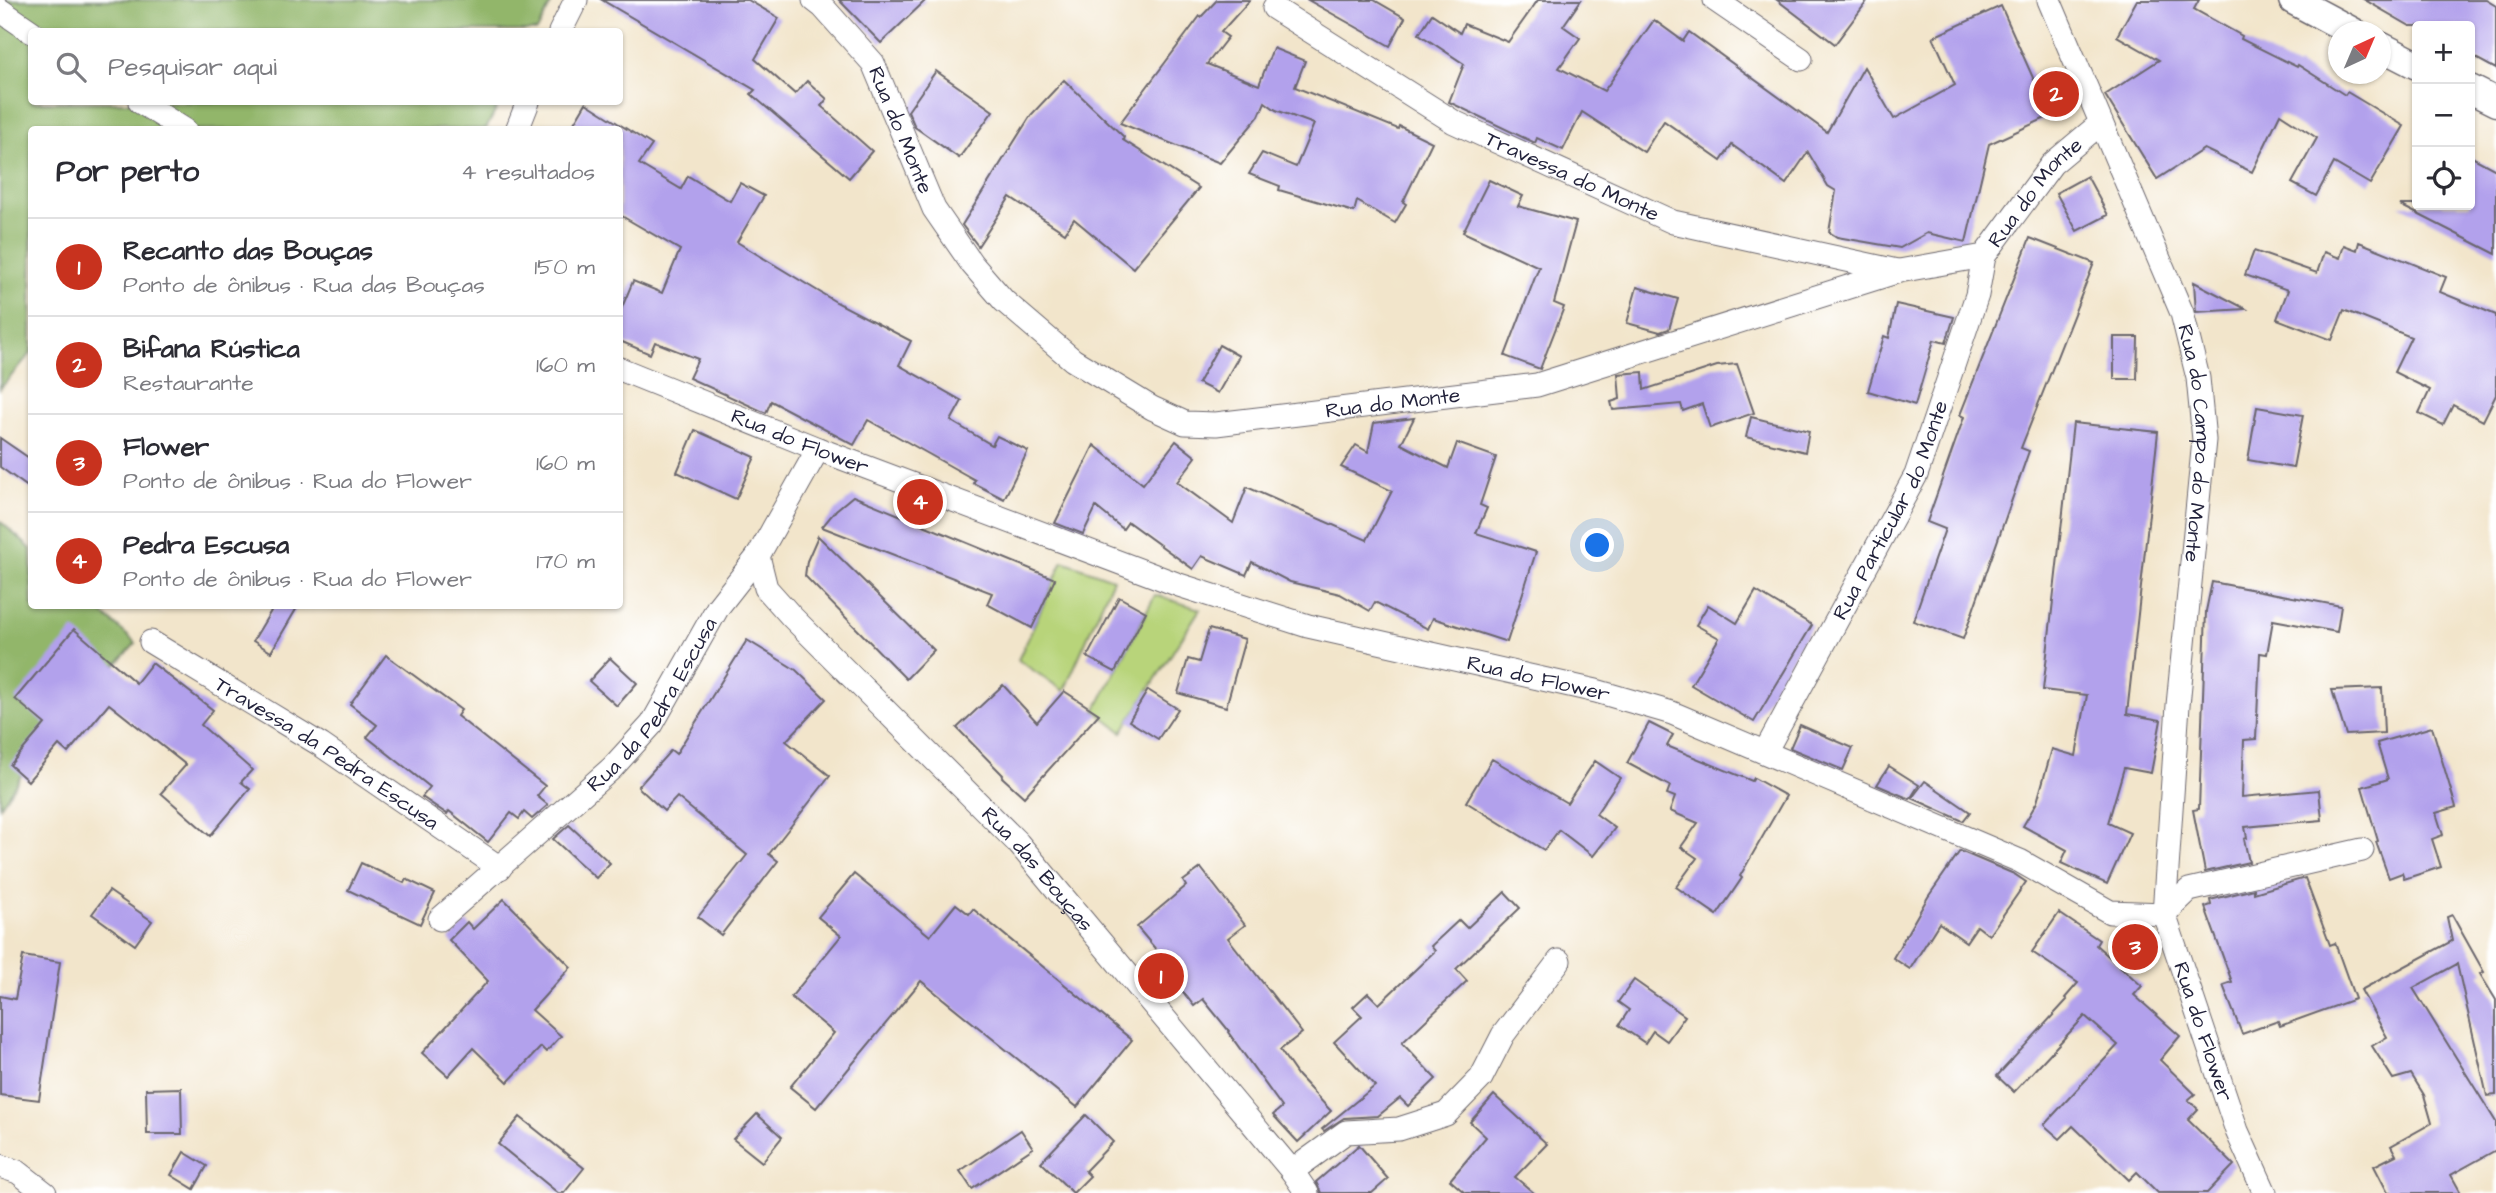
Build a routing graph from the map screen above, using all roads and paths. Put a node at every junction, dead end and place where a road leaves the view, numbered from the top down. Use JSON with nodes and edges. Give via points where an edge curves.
{"nodes":[{"id":1,"x":576,"y":0,"type":"edge"},
{"id":2,"x":814,"y":0,"type":"edge"},
{"id":3,"x":1715,"y":0,"type":"edge"},
{"id":4,"x":2049,"y":0,"type":"edge"},
{"id":5,"x":2293,"y":0,"type":"edge"},
{"id":6,"x":1274,"y":8,"type":"dead end"},
{"id":7,"x":0,"y":10,"type":"edge"},
{"id":8,"x":2332,"y":21,"type":"edge"},
{"id":9,"x":563,"y":28,"type":"edge"},
{"id":10,"x":28,"y":29,"type":"edge"},
{"id":11,"x":2391,"y":51,"type":"edge"},
{"id":12,"x":1801,"y":59,"type":"dead end"},
{"id":13,"x":2412,"y":62,"type":"edge"},
{"id":14,"x":2475,"y":92,"type":"edge"},
{"id":15,"x":2496,"y":102,"type":"edge"},
{"id":16,"x":145,"y":105,"type":"edge"},
{"id":17,"x":527,"y":105,"type":"edge"},
{"id":18,"x":2101,"y":123,"type":"junction"},
{"id":19,"x":179,"y":126,"type":"edge"},
{"id":20,"x":519,"y":126,"type":"edge"},
{"id":21,"x":1984,"y":256,"type":"junction"},
{"id":22,"x":1899,"y":271,"type":"junction"},
{"id":23,"x":623,"y":370,"type":"edge"},
{"id":24,"x":818,"y":449,"type":"junction"},
{"id":25,"x":758,"y":556,"type":"junction"},
{"id":26,"x":151,"y":642,"type":"dead end"},
{"id":27,"x":1765,"y":752,"type":"junction"},
{"id":28,"x":2362,"y":850,"type":"dead end"},
{"id":29,"x":500,"y":868,"type":"junction"},
{"id":30,"x":2164,"y":914,"type":"junction"},
{"id":31,"x":440,"y":919,"type":"dead end"},
{"id":32,"x":1559,"y":961,"type":"dead end"},
{"id":33,"x":0,"y":1166,"type":"edge"},
{"id":34,"x":1292,"y":1171,"type":"junction"},
{"id":35,"x":45,"y":1193,"type":"edge"},
{"id":36,"x":1307,"y":1193,"type":"edge"},
{"id":37,"x":2265,"y":1193,"type":"edge"}],
"edges":[{"from":1,"to":9,"type":"street"},
{"from":2,"to":22,"type":"street","name":"Rua do Monte","via":[[873,63],[934,209],[1004,301],[1073,360],[1185,423],[1216,424],[1537,385]]},
{"from":3,"to":12,"type":"street"},
{"from":4,"to":18,"type":"street","name":"Rua do Campo do Monte"},
{"from":5,"to":8,"type":"street"},
{"from":6,"to":22,"type":"street","name":"Travessa do Monte","via":[[1454,122],[1673,222]]},
{"from":7,"to":10,"type":"street"},
{"from":11,"to":13,"type":"street"},
{"from":14,"to":15,"type":"street"},
{"from":16,"to":19,"type":"street"},
{"from":17,"to":20,"type":"street"},
{"from":18,"to":21,"type":"street","name":"Rua do Monte","via":[[2052,164]]},
{"from":18,"to":30,"type":"street","name":"Rua do Campo do Monte","via":[[2182,313],[2198,378],[2204,440],[2178,705]]},
{"from":21,"to":22,"type":"street","name":"Rua do Monte"},
{"from":21,"to":27,"type":"street","name":"Rua Particular do Monte","via":[[1977,295],[1916,475]]},
{"from":23,"to":24,"type":"street","name":"Rua do Flower"},
{"from":24,"to":25,"type":"street","name":"Rua da Pedra Escusa"},
{"from":24,"to":27,"type":"street","name":"Rua do Flower","via":[[1192,589],[1308,626],[1596,691],[1672,713]]},
{"from":25,"to":29,"type":"street","name":"Rua da Pedra Escusa","via":[[719,607],[652,724],[612,768]]},
{"from":25,"to":34,"type":"street","name":"Rua das Bouças","via":[[766,588],[1018,843]]},
{"from":26,"to":29,"type":"street","name":"Travessa da Pedra Escusa","via":[[321,745]]},
{"from":27,"to":30,"type":"street","name":"Rua do Flower","via":[[2020,862],[2110,912]]},
{"from":28,"to":30,"type":"street","via":[[2189,890]]},
{"from":29,"to":31,"type":"street","name":"Rua da Pedra Escusa"},
{"from":30,"to":37,"type":"street","name":"Rua do Flower","via":[[2237,1131]]},
{"from":32,"to":34,"type":"street","via":[[1503,1035],[1480,1078],[1446,1115],[1399,1129],[1346,1132]]},
{"from":33,"to":35,"type":"street","via":[[18,1172]]},
{"from":34,"to":36,"type":"street","name":"Rua das Bouças"}]}
